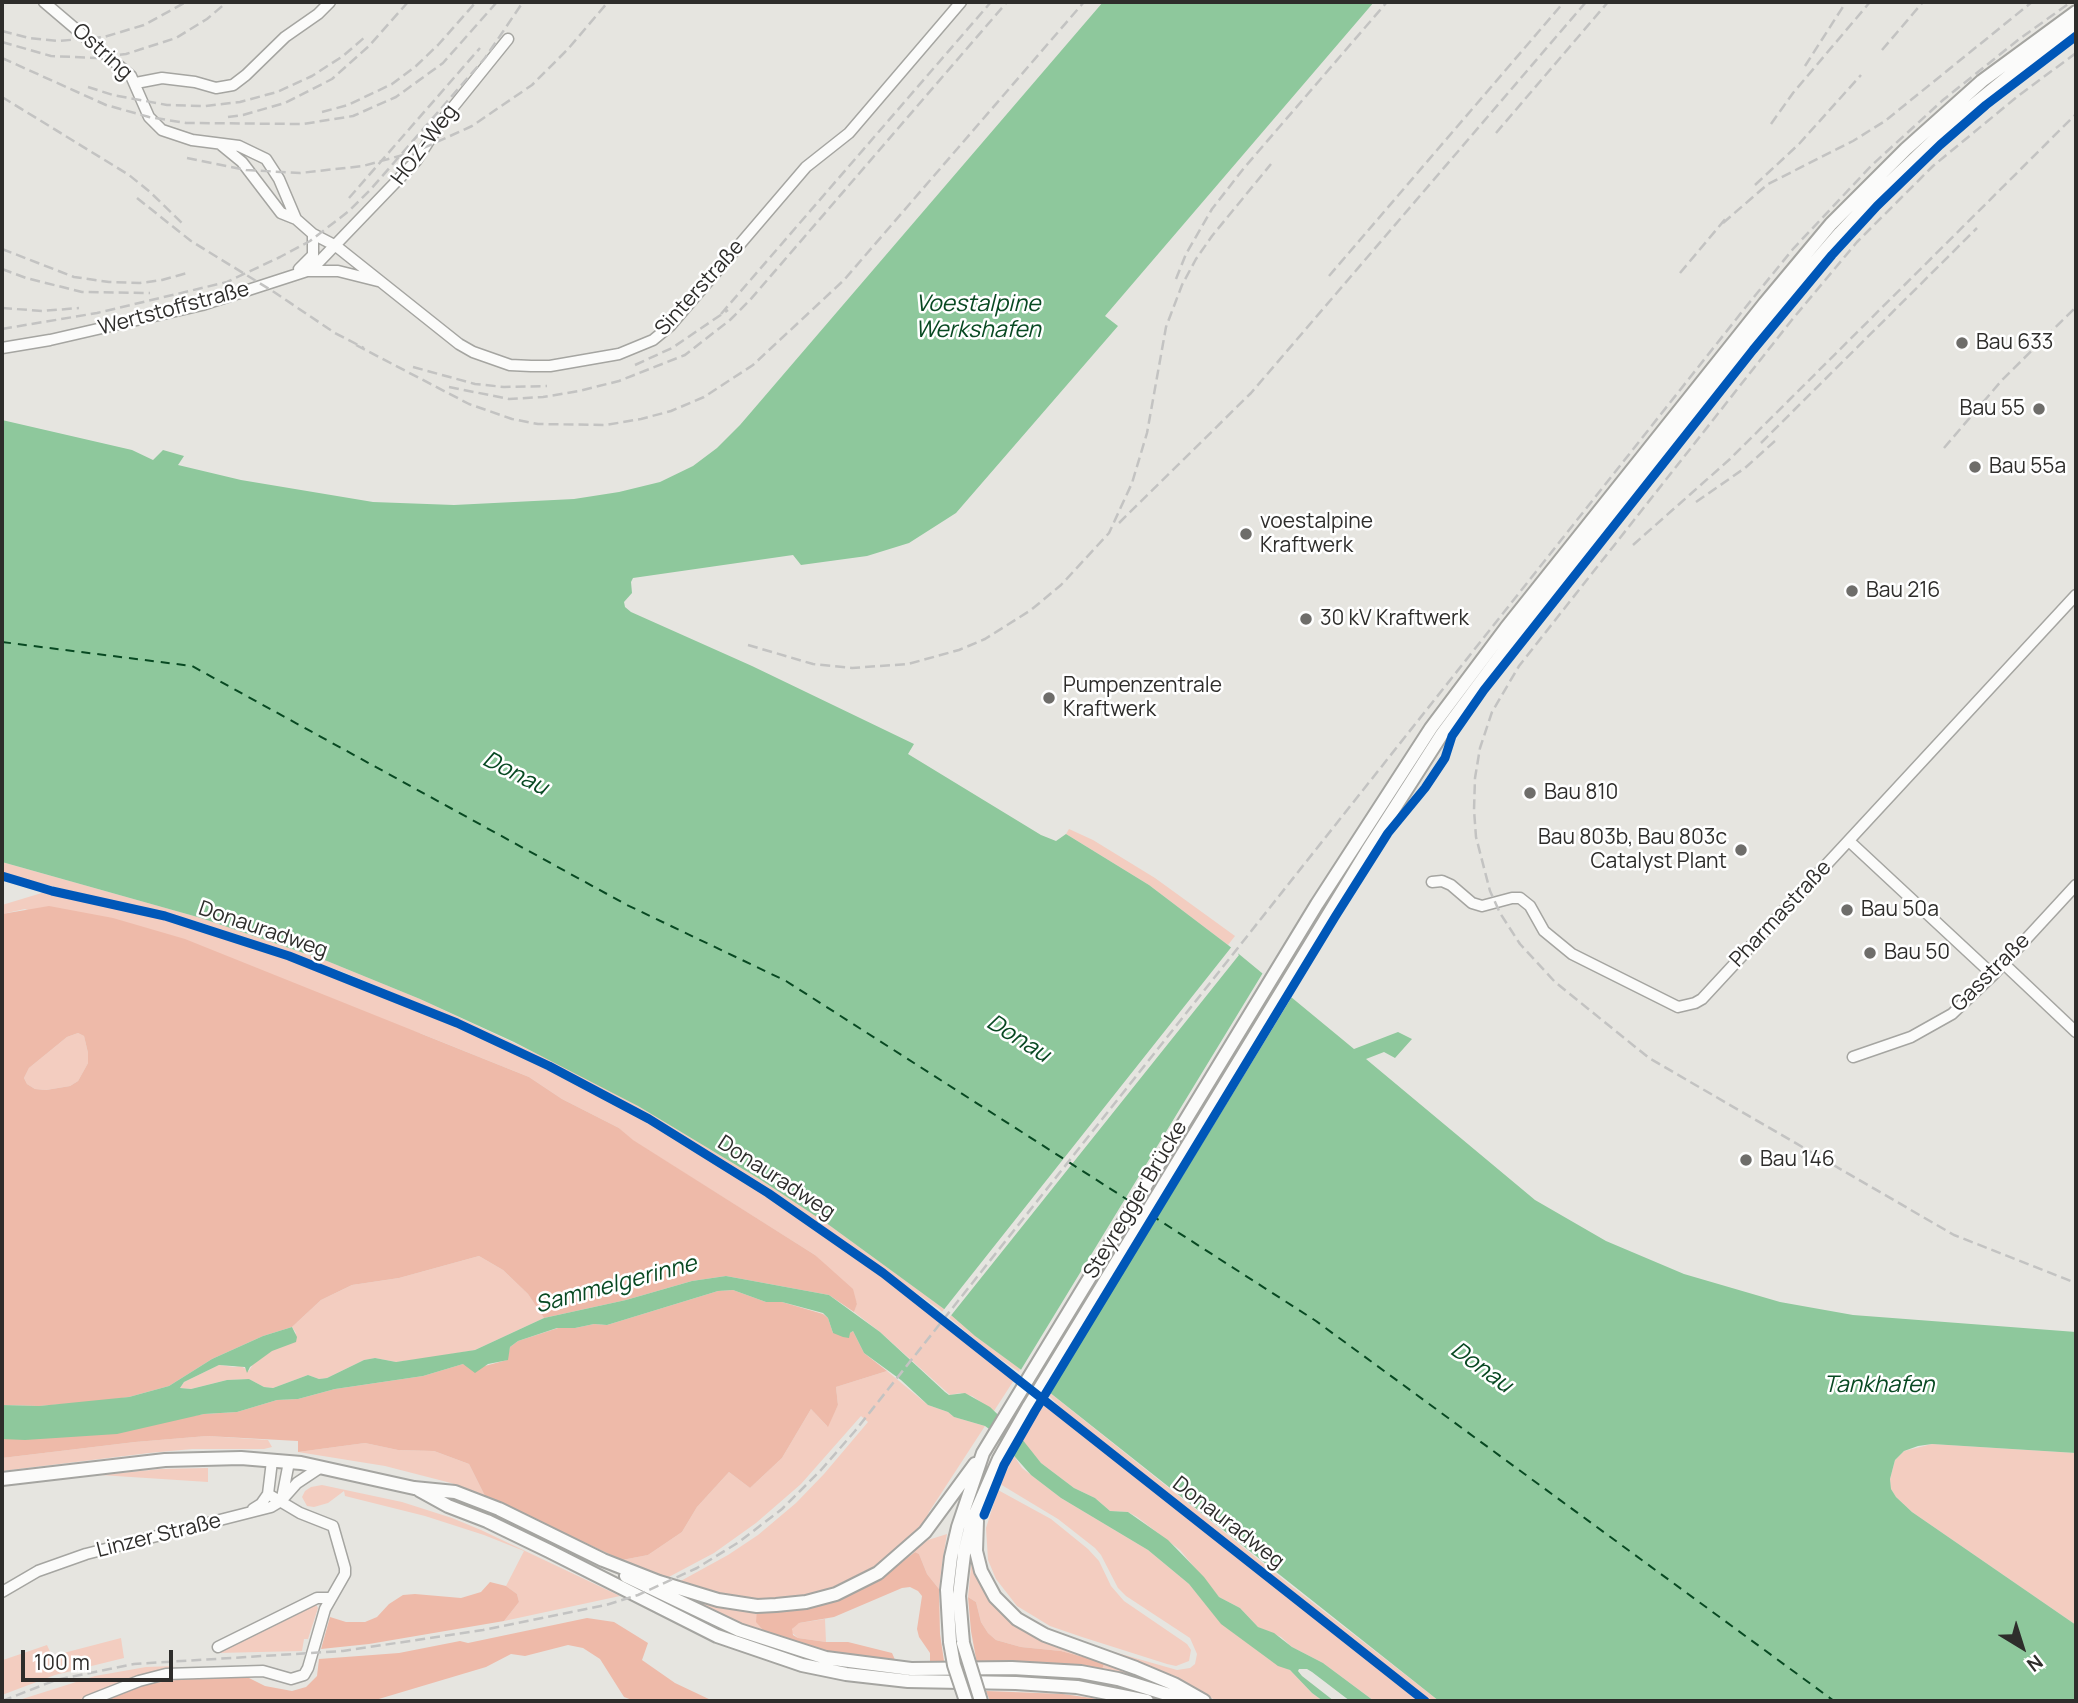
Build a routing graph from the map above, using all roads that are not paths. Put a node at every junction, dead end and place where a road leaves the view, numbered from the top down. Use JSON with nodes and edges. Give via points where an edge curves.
{"nodes":[{"id":1,"x":44,"y":2,"type":"edge"},
{"id":2,"x":330,"y":2,"type":"edge"},
{"id":3,"x":961,"y":2,"type":"edge"},
{"id":4,"x":2076,"y":12,"type":"edge"},
{"id":5,"x":2076,"y":26,"type":"edge"},
{"id":6,"x":508,"y":39,"type":"dead end"},
{"id":7,"x":136,"y":83,"type":"junction"},
{"id":8,"x":219,"y":144,"type":"junction"},
{"id":9,"x":296,"y":219,"type":"junction"},
{"id":10,"x":313,"y":234,"type":"junction"},
{"id":11,"x":336,"y":246,"type":"junction"},
{"id":12,"x":307,"y":271,"type":"junction"},
{"id":13,"x":292,"y":274,"type":"junction"},
{"id":14,"x":385,"y":283,"type":"junction"},
{"id":15,"x":2,"y":348,"type":"edge"},
{"id":16,"x":2076,"y":596,"type":"edge"},
{"id":17,"x":1849,"y":841,"type":"junction"},
{"id":18,"x":1432,"y":882,"type":"dead end"},
{"id":19,"x":2076,"y":885,"type":"edge"},
{"id":20,"x":2004,"y":964,"type":"junction"},
{"id":21,"x":1993,"y":975,"type":"junction"},
{"id":22,"x":2076,"y":1032,"type":"edge"},
{"id":23,"x":1853,"y":1057,"type":"dead end"},
{"id":24,"x":983,"y":1452,"type":"junction"},
{"id":25,"x":272,"y":1461,"type":"junction"},
{"id":26,"x":289,"y":1462,"type":"junction"},
{"id":27,"x":321,"y":1467,"type":"junction"},
{"id":28,"x":2,"y":1479,"type":"edge"},
{"id":29,"x":414,"y":1488,"type":"junction"},
{"id":30,"x":268,"y":1494,"type":"junction"},
{"id":31,"x":281,"y":1501,"type":"junction"},
{"id":32,"x":977,"y":1510,"type":"junction"},
{"id":33,"x":245,"y":1515,"type":"junction"},
{"id":34,"x":603,"y":1560,"type":"junction"},
{"id":35,"x":2,"y":1592,"type":"edge"},
{"id":36,"x":330,"y":1598,"type":"junction"},
{"id":37,"x":956,"y":1643,"type":"junction"},
{"id":38,"x":218,"y":1647,"type":"dead end"},
{"id":39,"x":88,"y":1701,"type":"edge"},
{"id":40,"x":966,"y":1701,"type":"edge"},
{"id":41,"x":981,"y":1701,"type":"edge"},
{"id":42,"x":1143,"y":1701,"type":"edge"},
{"id":43,"x":1189,"y":1701,"type":"edge"},
{"id":44,"x":1204,"y":1701,"type":"edge"}],
"edges":[{"from":1,"to":7,"type":"street","name":"Ostring"},
{"from":2,"to":7,"type":"street","via":[[233,85],[216,88],[162,78]]},
{"from":3,"to":14,"type":"street","name":"Sinterstraße","via":[[849,133],[806,167],[670,326],[638,348],[550,366],[510,365],[459,344]]},
{"from":4,"to":24,"type":"main road","name":"Steyregger Brücke","via":[[1982,81],[1864,190],[1804,255],[1477,665],[1317,904]]},
{"from":5,"to":32,"type":"main road","name":"Steyregger Brücke","via":[[1955,120],[1871,200],[1804,273],[1464,704],[1399,800],[1029,1406]]},
{"from":6,"to":11,"type":"street","name":"HOZ-Weg","via":[[441,122],[416,161]]},
{"from":7,"to":8,"type":"street","name":"Ostring","via":[[149,117],[162,130]]},
{"from":8,"to":9,"type":"street","name":"Ostring","via":[[242,162],[276,208]]},
{"from":8,"to":9,"type":"street","name":"Ostring","via":[[248,148],[266,159]]},
{"from":9,"to":10,"type":"street","name":"Ostring"},
{"from":10,"to":11,"type":"street","name":"Ostring"},
{"from":10,"to":13,"type":"street","via":[[313,255]]},
{"from":11,"to":12,"type":"street","name":"Wertstoffstraße"},
{"from":11,"to":14,"type":"street","name":"Sinterstraße"},
{"from":12,"to":13,"type":"street","name":"Wertstoffstraße"},
{"from":12,"to":14,"type":"street","via":[[349,272]]},
{"from":13,"to":15,"type":"street","name":"Wertstoffstraße","via":[[202,305]]},
{"from":16,"to":17,"type":"street","name":"Pharmastraße"},
{"from":17,"to":18,"type":"street","name":"Pharmastraße","via":[[1702,999],[1678,1007],[1572,954],[1544,931],[1520,898],[1482,906],[1442,881]]},
{"from":17,"to":21,"type":"street"},
{"from":19,"to":20,"type":"street","name":"Gasstraße"},
{"from":20,"to":21,"type":"street","name":"Gasstraße"},
{"from":20,"to":22,"type":"street"},
{"from":21,"to":23,"type":"street","name":"Gasstraße","via":[[1933,1026]]},
{"from":24,"to":34,"type":"main road","via":[[925,1531],[891,1564],[852,1588],[806,1602],[757,1606],[718,1600]]},
{"from":24,"to":37,"type":"main road","name":"Steyregger Brücke","via":[[948,1573],[947,1605]]},
{"from":25,"to":26,"type":"main road"},
{"from":25,"to":28,"type":"main road","via":[[165,1460]]},
{"from":25,"to":30,"type":"street"},
{"from":26,"to":27,"type":"main road"},
{"from":26,"to":31,"type":"street"},
{"from":27,"to":29,"type":"main road"},
{"from":27,"to":31,"type":"street"},
{"from":29,"to":34,"type":"main road","via":[[466,1496]]},
{"from":29,"to":42,"type":"main road","via":[[717,1636],[784,1659],[878,1679],[1046,1684]]},
{"from":30,"to":31,"type":"street"},
{"from":30,"to":33,"type":"street"},
{"from":31,"to":33,"type":"street","name":"Linzer Straße"},
{"from":31,"to":36,"type":"street","via":[[335,1529],[345,1574]]},
{"from":32,"to":37,"type":"main road","name":"Steyregger Brücke","via":[[961,1574]]},
{"from":32,"to":44,"type":"main road","via":[[976,1551],[981,1571],[995,1597],[1017,1619]]},
{"from":33,"to":35,"type":"street","name":"Linzer Straße","via":[[74,1558],[38,1571]]},
{"from":34,"to":43,"type":"main road","via":[[645,1586],[739,1630],[826,1658],[911,1669],[1081,1672]]},
{"from":36,"to":38,"type":"street","via":[[317,1598]]},
{"from":36,"to":39,"type":"street","via":[[309,1668],[298,1679],[256,1671],[166,1674]]},
{"from":37,"to":40,"type":"main road","bridge":true,"via":[[956,1672]]},
{"from":37,"to":41,"type":"main road","bridge":true}]}
